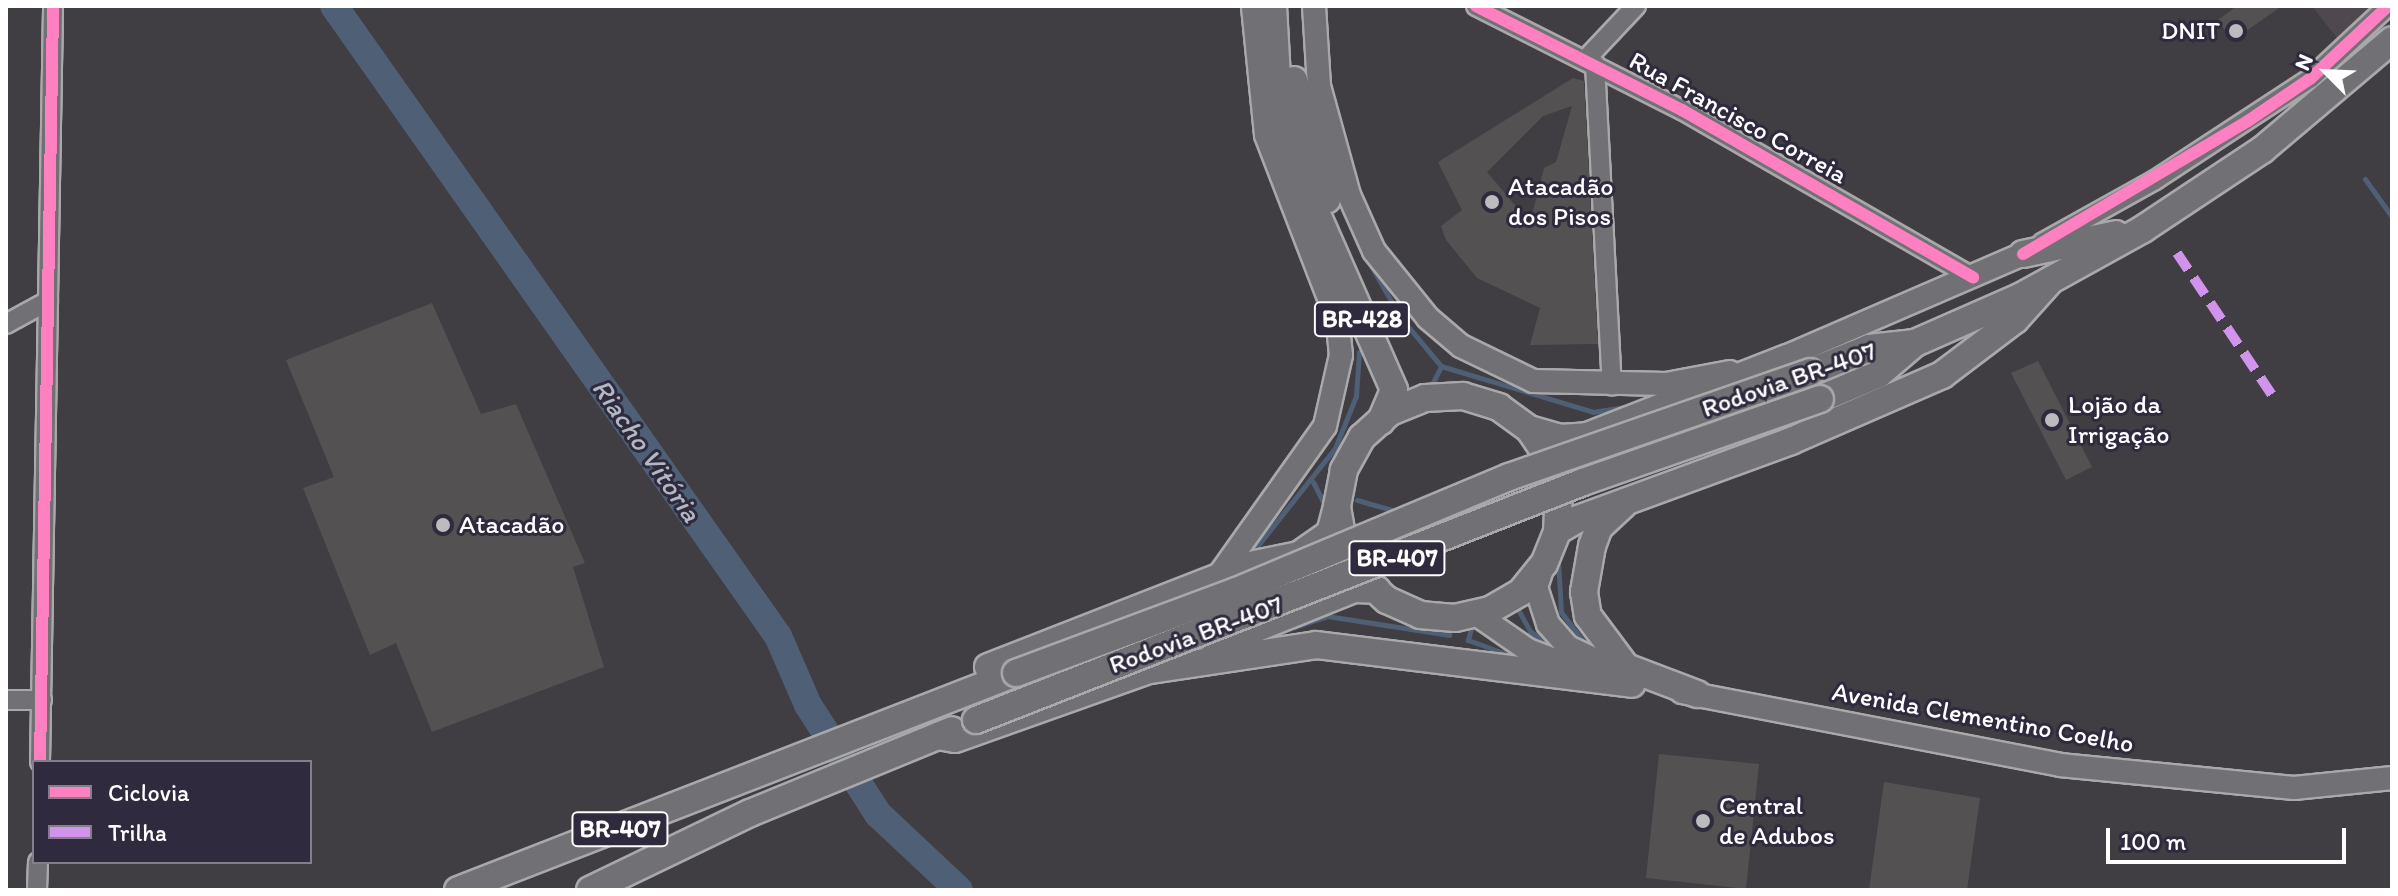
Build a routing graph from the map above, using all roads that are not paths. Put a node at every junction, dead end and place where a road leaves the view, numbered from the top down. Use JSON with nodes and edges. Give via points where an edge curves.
{"nodes":[{"id":1,"x":53,"y":6,"type":"edge"},
{"id":2,"x":1256,"y":6,"type":"edge"},
{"id":3,"x":1291,"y":6,"type":"edge"},
{"id":4,"x":1314,"y":6,"type":"edge"},
{"id":5,"x":1476,"y":6,"type":"edge"},
{"id":6,"x":1636,"y":6,"type":"edge"},
{"id":7,"x":1503,"y":11,"type":"edge"},
{"id":8,"x":2383,"y":11,"type":"edge"},
{"id":9,"x":2392,"y":40,"type":"edge"},
{"id":10,"x":1590,"y":62,"type":"junction"},
{"id":11,"x":1261,"y":99,"type":"junction"},
{"id":12,"x":1286,"y":131,"type":"junction"},
{"id":13,"x":2143,"y":229,"type":"junction"},
{"id":14,"x":2023,"y":254,"type":"junction"},
{"id":15,"x":1973,"y":277,"type":"junction"},
{"id":16,"x":2051,"y":280,"type":"junction"},
{"id":17,"x":48,"y":301,"type":"junction"},
{"id":18,"x":6,"y":324,"type":"edge"},
{"id":19,"x":1915,"y":343,"type":"junction"},
{"id":20,"x":1798,"y":365,"type":"junction"},
{"id":21,"x":1612,"y":386,"type":"junction"},
{"id":22,"x":1425,"y":398,"type":"junction"},
{"id":23,"x":1381,"y":421,"type":"junction"},
{"id":24,"x":1529,"y":429,"type":"junction"},
{"id":25,"x":1631,"y":499,"type":"junction"},
{"id":26,"x":1337,"y":507,"type":"junction"},
{"id":27,"x":1557,"y":531,"type":"junction"},
{"id":28,"x":1544,"y":564,"type":"junction"},
{"id":29,"x":1217,"y":578,"type":"junction"},
{"id":30,"x":1377,"y":590,"type":"junction"},
{"id":31,"x":1476,"y":614,"type":"junction"},
{"id":32,"x":1151,"y":670,"type":"junction"},
{"id":33,"x":1632,"y":684,"type":"junction"},
{"id":34,"x":1697,"y":694,"type":"junction"},
{"id":35,"x":6,"y":700,"type":"edge"},
{"id":36,"x":42,"y":700,"type":"junction"},
{"id":37,"x":901,"y":714,"type":"junction"},
{"id":38,"x":938,"y":736,"type":"junction"},
{"id":39,"x":40,"y":760,"type":"edge"},
{"id":40,"x":2392,"y":762,"type":"edge"},
{"id":41,"x":2392,"y":778,"type":"edge"},
{"id":42,"x":2310,"y":788,"type":"junction"},
{"id":43,"x":38,"y":864,"type":"edge"},
{"id":44,"x":37,"y":890,"type":"edge"},
{"id":45,"x":458,"y":890,"type":"edge"},
{"id":46,"x":590,"y":890,"type":"edge"}],
"edges":[{"from":1,"to":17,"type":"street"},
{"from":2,"to":11,"type":"main road"},
{"from":2,"to":12,"type":"highway","number":"BR-428"},
{"from":3,"to":22,"type":"highway","number":"BR-428","via":[[1296,95],[1326,199],[1407,385]]},
{"from":4,"to":21,"type":"main road","via":[[1319,86],[1336,157],[1374,251],[1402,290],[1461,346],[1501,369],[1533,381]]},
{"from":5,"to":7,"type":"street","name":"Rua Francisco Correia"},
{"from":6,"to":10,"type":"street"},
{"from":7,"to":10,"type":"street","name":"Rua Francisco Correia"},
{"from":8,"to":14,"type":"street","via":[[2311,78],[2248,121]]},
{"from":9,"to":13,"type":"highway","number":"BR-407","via":[[2262,150]]},
{"from":10,"to":15,"type":"street","name":"Rua Francisco Correia"},
{"from":10,"to":21,"type":"street"},
{"from":11,"to":12,"type":"highway"},
{"from":11,"to":29,"type":"main road","via":[[1274,168],[1337,319],[1341,355],[1325,426]]},
{"from":12,"to":23,"type":"highway","number":"BR-428","via":[[1315,216],[1390,377],[1394,390]]},
{"from":13,"to":14,"type":"highway"},
{"from":13,"to":16,"type":"highway","number":"BR-407"},
{"from":14,"to":15,"type":"main road"},
{"from":15,"to":20,"type":"main road"},
{"from":16,"to":19,"type":"highway","number":"BR-407"},
{"from":16,"to":25,"type":"highway","number":"BR-407","via":[[2015,320],[1942,375],[1817,431]]},
{"from":17,"to":18,"type":"street"},
{"from":17,"to":36,"type":"street"},
{"from":19,"to":20,"type":"highway","name":"Rodovia BR-407","number":"BR-407"},
{"from":19,"to":38,"type":"highway","name":"Rodovia BR-407","number":"BR-407","bridge":true,"via":[[1879,374],[1820,399],[1583,482]]},
{"from":20,"to":21,"type":"main road","via":[[1666,384]]},
{"from":20,"to":24,"type":"highway","number":"BR-407","via":[[1587,436],[1560,438]]},
{"from":20,"to":37,"type":"highway","name":"Rodovia BR-407","number":"BR-407","bridge":true,"via":[[1509,477],[1234,592]]},
{"from":22,"to":23,"type":"highway"},
{"from":22,"to":24,"type":"highway","via":[[1475,400],[1499,407]]},
{"from":23,"to":26,"type":"highway","via":[[1362,437],[1344,470]]},
{"from":24,"to":27,"type":"highway","via":[[1550,460],[1559,495]]},
{"from":25,"to":27,"type":"highway","number":"BR-407"},
{"from":25,"to":34,"type":"highway","via":[[1596,537],[1584,592],[1588,616],[1626,667]]},
{"from":26,"to":29,"type":"highway","number":"BR-407","via":[[1330,533],[1309,550]]},
{"from":26,"to":30,"type":"highway","via":[[1344,545]]},
{"from":27,"to":28,"type":"highway"},
{"from":28,"to":31,"type":"highway","via":[[1521,592]]},
{"from":28,"to":34,"type":"main road","name":"Avenida Clementino Coelho","via":[[1536,587],[1538,605],[1568,647],[1637,679]]},
{"from":29,"to":37,"type":"highway","number":"BR-407","via":[[954,680]]},
{"from":30,"to":31,"type":"highway","via":[[1420,615]]},
{"from":30,"to":32,"type":"highway","number":"BR-407","via":[[1354,589]]},
{"from":31,"to":33,"type":"main road","name":"Avenida Clementino Coelho","via":[[1552,662]]},
{"from":32,"to":33,"type":"highway","via":[[1316,645]]},
{"from":32,"to":38,"type":"highway","number":"BR-407","via":[[955,739]]},
{"from":33,"to":34,"type":"main road","name":"Avenida Clementino Coelho"},
{"from":34,"to":42,"type":"main road","name":"Avenida Clementino Coelho","via":[[2060,765]]},
{"from":35,"to":36,"type":"street"},
{"from":36,"to":39,"type":"street"},
{"from":37,"to":45,"type":"highway","name":"Rodovia BR-407","number":"BR-407"},
{"from":38,"to":46,"type":"highway","name":"Rodovia BR-407","number":"BR-407","via":[[784,799]]},
{"from":40,"to":42,"type":"main road","name":"Avenida Clementino Coelho"},
{"from":41,"to":42,"type":"main road","name":"Avenida Clementino Coelho"},
{"from":43,"to":44,"type":"street"}]}
